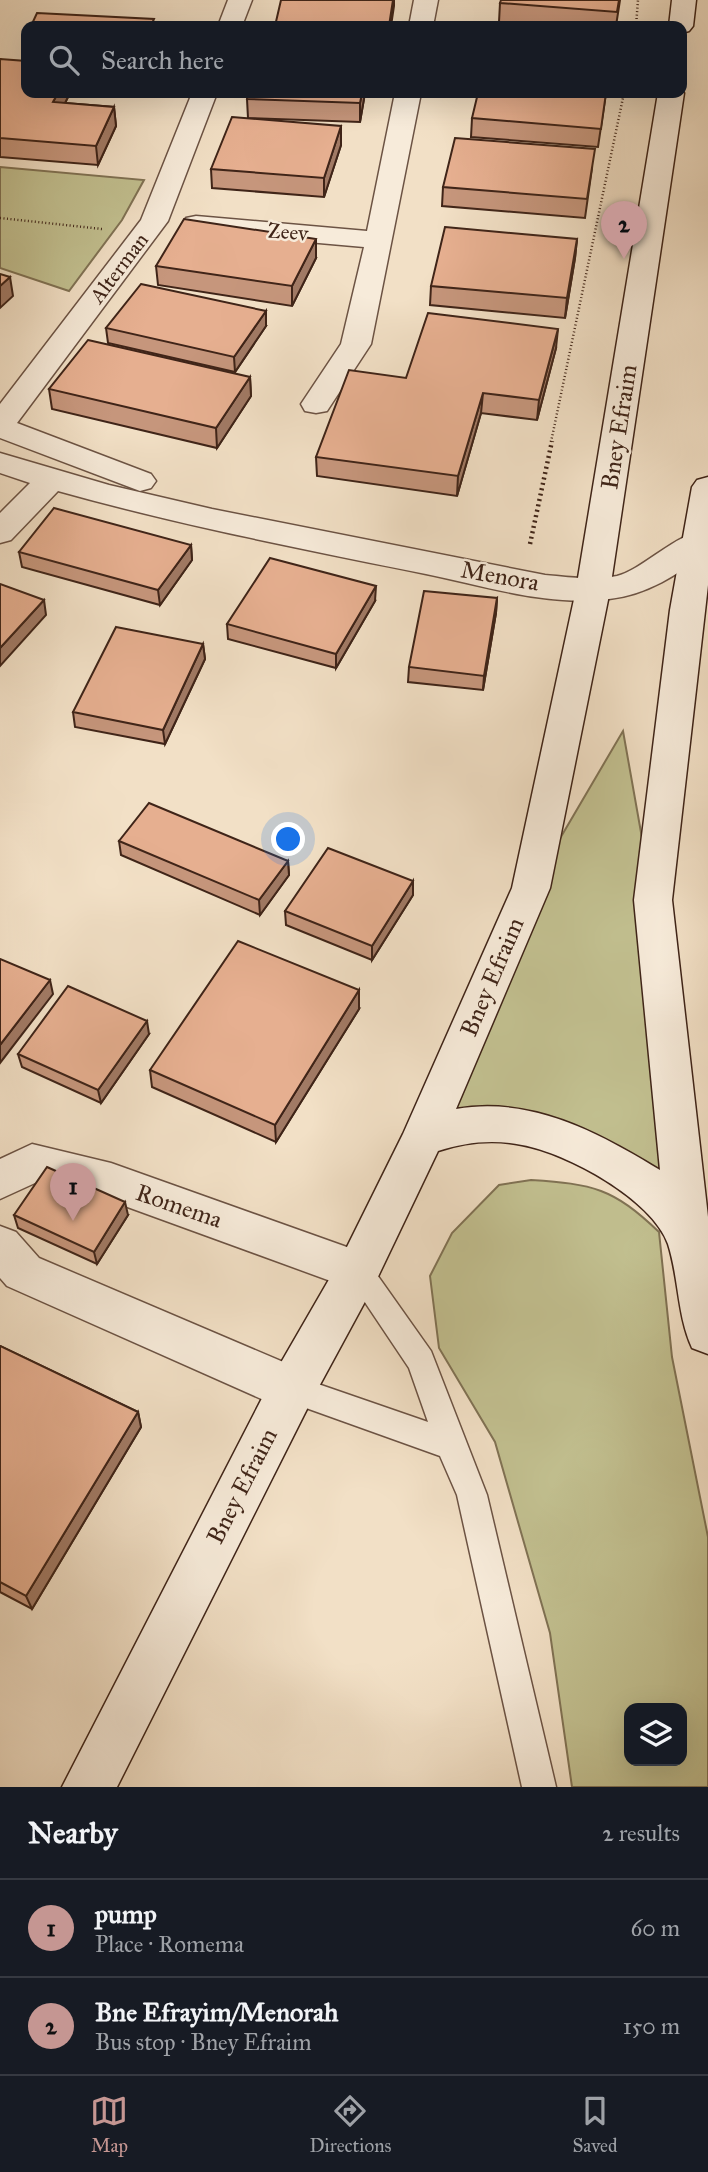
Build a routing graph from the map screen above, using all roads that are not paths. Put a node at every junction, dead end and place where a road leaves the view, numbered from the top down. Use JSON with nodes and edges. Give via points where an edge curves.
{"nodes":[{"id":1,"x":240,"y":0,"type":"edge"},
{"id":2,"x":426,"y":0,"type":"edge"},
{"id":3,"x":684,"y":0,"type":"edge"},
{"id":4,"x":232,"y":21,"type":"edge"},
{"id":5,"x":422,"y":21,"type":"edge"},
{"id":6,"x":682,"y":21,"type":"edge"},
{"id":7,"x":202,"y":98,"type":"edge"},
{"id":8,"x":407,"y":98,"type":"edge"},
{"id":9,"x":670,"y":98,"type":"edge"},
{"id":10,"x":150,"y":227,"type":"junction"},
{"id":11,"x":379,"y":240,"type":"junction"},
{"id":12,"x":316,"y":404,"type":"dead end"},
{"id":13,"x":0,"y":426,"type":"edge"},
{"id":14,"x":0,"y":463,"type":"edge"},
{"id":15,"x":51,"y":480,"type":"junction"},
{"id":16,"x":708,"y":487,"type":"edge"},
{"id":17,"x":0,"y":532,"type":"edge"},
{"id":18,"x":289,"y":538,"type":"junction"},
{"id":19,"x":699,"y":541,"type":"junction"},
{"id":20,"x":593,"y":590,"type":"junction"},
{"id":21,"x":423,"y":1138,"type":"junction"},
{"id":22,"x":0,"y":1180,"type":"edge"},
{"id":23,"x":688,"y":1236,"type":"junction"},
{"id":24,"x":0,"y":1246,"type":"edge"},
{"id":25,"x":358,"y":1271,"type":"junction"},
{"id":26,"x":708,"y":1333,"type":"edge"},
{"id":27,"x":292,"y":1389,"type":"junction"},
{"id":28,"x":451,"y":1446,"type":"junction"},
{"id":29,"x":89,"y":1787,"type":"edge"},
{"id":30,"x":539,"y":1787,"type":"edge"}],
"edges":[{"from":1,"to":4,"type":"street"},
{"from":2,"to":5,"type":"street"},
{"from":3,"to":6,"type":"street"},
{"from":7,"to":10,"type":"street","name":"Alterman"},
{"from":8,"to":11,"type":"street"},
{"from":9,"to":20,"type":"street","name":"Bney Efraim"},
{"from":10,"to":11,"type":"street","name":"Zeev"},
{"from":10,"to":13,"type":"street","name":"Alterman"},
{"from":11,"to":12,"type":"street","via":[[356,344]]},
{"from":13,"to":18,"type":"street","name":"Menora"},
{"from":14,"to":15,"type":"street","name":"Menora"},
{"from":15,"to":17,"type":"street"},
{"from":15,"to":18,"type":"street","name":"Menora"},
{"from":16,"to":19,"type":"street"},
{"from":18,"to":20,"type":"street","name":"Menora","via":[[523,582]]},
{"from":19,"to":20,"type":"street","name":"Menora","via":[[636,581]]},
{"from":19,"to":23,"type":"street","via":[[653,900]]},
{"from":20,"to":21,"type":"street","name":"Bney Efraim","via":[[531,888]]},
{"from":21,"to":23,"type":"street","via":[[449,1127],[498,1123],[537,1128],[581,1145],[652,1189]]},
{"from":21,"to":25,"type":"street","name":"Bney Efraim"},
{"from":22,"to":25,"type":"street","name":"Romema","via":[[32,1163],[111,1182]]},
{"from":23,"to":26,"type":"street"},
{"from":24,"to":27,"type":"street","via":[[23,1272]]},
{"from":25,"to":27,"type":"street","name":"Bney Efraim"},
{"from":25,"to":28,"type":"lane","via":[[421,1361]]},
{"from":27,"to":28,"type":"lane"},
{"from":27,"to":29,"type":"street","name":"Bney Efraim"},
{"from":28,"to":30,"type":"lane","via":[[472,1495]]}]}
